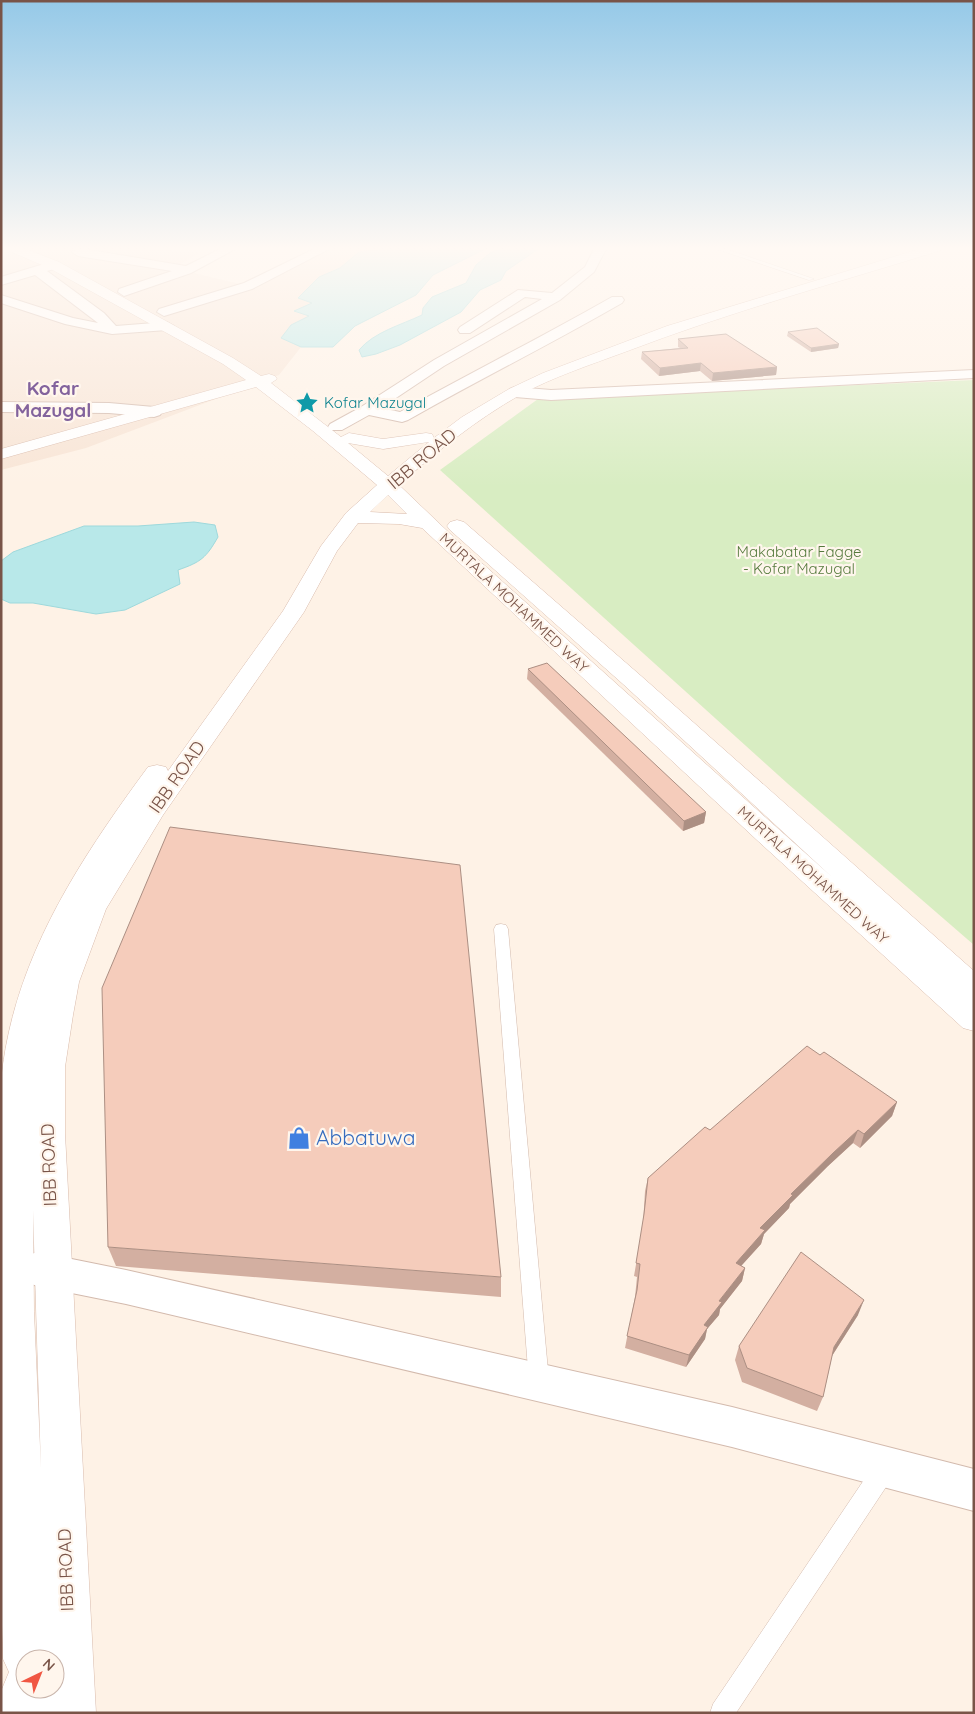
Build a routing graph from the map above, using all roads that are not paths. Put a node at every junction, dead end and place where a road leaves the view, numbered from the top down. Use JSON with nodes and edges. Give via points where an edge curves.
{"nodes":[{"id":1,"x":98,"y":327,"type":"edge"},
{"id":2,"x":109,"y":327,"type":"edge"},
{"id":3,"x":127,"y":327,"type":"edge"},
{"id":4,"x":178,"y":327,"type":"edge"},
{"id":5,"x":470,"y":327,"type":"edge"},
{"id":6,"x":499,"y":327,"type":"edge"},
{"id":7,"x":571,"y":327,"type":"edge"},
{"id":8,"x":657,"y":327,"type":"edge"},
{"id":9,"x":675,"y":327,"type":"edge"},
{"id":10,"x":112,"y":330,"type":"junction"},
{"id":11,"x":458,"y":335,"type":"dead end"},
{"id":12,"x":441,"y":357,"type":"junction"},
{"id":13,"x":489,"y":368,"type":"junction"},
{"id":14,"x":974,"y":374,"type":"edge"},
{"id":15,"x":267,"y":380,"type":"junction"},
{"id":16,"x":515,"y":381,"type":"junction"},
{"id":17,"x":1,"y":407,"type":"edge"},
{"id":18,"x":367,"y":410,"type":"junction"},
{"id":19,"x":154,"y":412,"type":"junction"},
{"id":20,"x":342,"y":432,"type":"junction"},
{"id":21,"x":426,"y":438,"type":"junction"},
{"id":22,"x":1,"y":454,"type":"edge"},
{"id":23,"x":389,"y":478,"type":"junction"},
{"id":24,"x":352,"y":517,"type":"junction"},
{"id":25,"x":429,"y":524,"type":"junction"},
{"id":26,"x":795,"y":826,"type":"junction"},
{"id":27,"x":769,"y":836,"type":"junction"},
{"id":28,"x":501,"y":929,"type":"dead end"},
{"id":29,"x":974,"y":989,"type":"edge"},
{"id":30,"x":974,"y":1019,"type":"edge"},
{"id":31,"x":7,"y":1266,"type":"edge"},
{"id":32,"x":53,"y":1271,"type":"junction"},
{"id":33,"x":539,"y":1382,"type":"junction"},
{"id":34,"x":886,"y":1467,"type":"junction"},
{"id":35,"x":974,"y":1490,"type":"edge"},
{"id":36,"x":26,"y":1649,"type":"edge"},
{"id":37,"x":26,"y":1699,"type":"edge"},
{"id":38,"x":25,"y":1713,"type":"edge"},
{"id":39,"x":72,"y":1713,"type":"edge"},
{"id":40,"x":722,"y":1713,"type":"edge"}],
"edges":[{"from":1,"to":10,"type":"street"},
{"from":2,"to":10,"type":"street"},
{"from":3,"to":10,"type":"street"},
{"from":4,"to":15,"type":"main road","name":"MURTALA MOHAMMED WAY"},
{"from":5,"to":11,"type":"street"},
{"from":6,"to":12,"type":"street"},
{"from":7,"to":13,"type":"street"},
{"from":8,"to":16,"type":"main road","name":"IBB ROAD"},
{"from":9,"to":16,"type":"main road","name":"IBB ROAD","via":[[584,361]]},
{"from":12,"to":13,"type":"street"},
{"from":12,"to":18,"type":"street"},
{"from":13,"to":16,"type":"street"},
{"from":13,"to":18,"type":"street","via":[[402,417]]},
{"from":14,"to":16,"type":"street","via":[[551,395]]},
{"from":15,"to":19,"type":"main road"},
{"from":15,"to":20,"type":"main road","name":"MURTALA MOHAMMED WAY"},
{"from":15,"to":23,"type":"main road","name":"MURTALA MOHAMMED WAY","via":[[319,427]]},
{"from":16,"to":21,"type":"main road","name":"IBB ROAD"},
{"from":16,"to":23,"type":"main road","name":"IBB ROAD","via":[[468,421]]},
{"from":17,"to":19,"type":"street","via":[[109,408]]},
{"from":18,"to":20,"type":"street"},
{"from":19,"to":22,"type":"main road"},
{"from":20,"to":21,"type":"main road","via":[[383,444]]},
{"from":20,"to":23,"type":"main road","name":"MURTALA MOHAMMED WAY"},
{"from":21,"to":23,"type":"main road","name":"IBB ROAD"},
{"from":23,"to":24,"type":"main road","name":"IBB ROAD"},
{"from":23,"to":25,"type":"main road","name":"MURTALA MOHAMMED WAY"},
{"from":23,"to":26,"type":"main road","name":"MURTALA MOHAMMED WAY","via":[[506,569]]},
{"from":23,"to":31,"type":"main road","name":"IBB ROAD","via":[[343,511],[321,536],[283,599],[132,807],[55,936],[32,998],[17,1072]]},
{"from":24,"to":25,"type":"main road","via":[[398,518]]},
{"from":24,"to":32,"type":"main road","name":"IBB ROAD","via":[[328,550],[293,612],[152,812],[92,909],[77,945],[64,982],[49,1066]]},
{"from":25,"to":27,"type":"main road","name":"MURTALA MOHAMMED WAY"},
{"from":26,"to":27,"type":"main road"},
{"from":26,"to":29,"type":"main road","name":"MURTALA MOHAMMED WAY"},
{"from":27,"to":30,"type":"main road","name":"MURTALA MOHAMMED WAY"},
{"from":28,"to":33,"type":"lane"},
{"from":31,"to":32,"type":"street"},
{"from":31,"to":36,"type":"main road","name":"IBB ROAD"},
{"from":32,"to":33,"type":"street"},
{"from":32,"to":39,"type":"main road","name":"IBB ROAD"},
{"from":33,"to":34,"type":"street"},
{"from":34,"to":35,"type":"street"},
{"from":34,"to":40,"type":"lane"},
{"from":37,"to":38,"type":"main road"}]}
